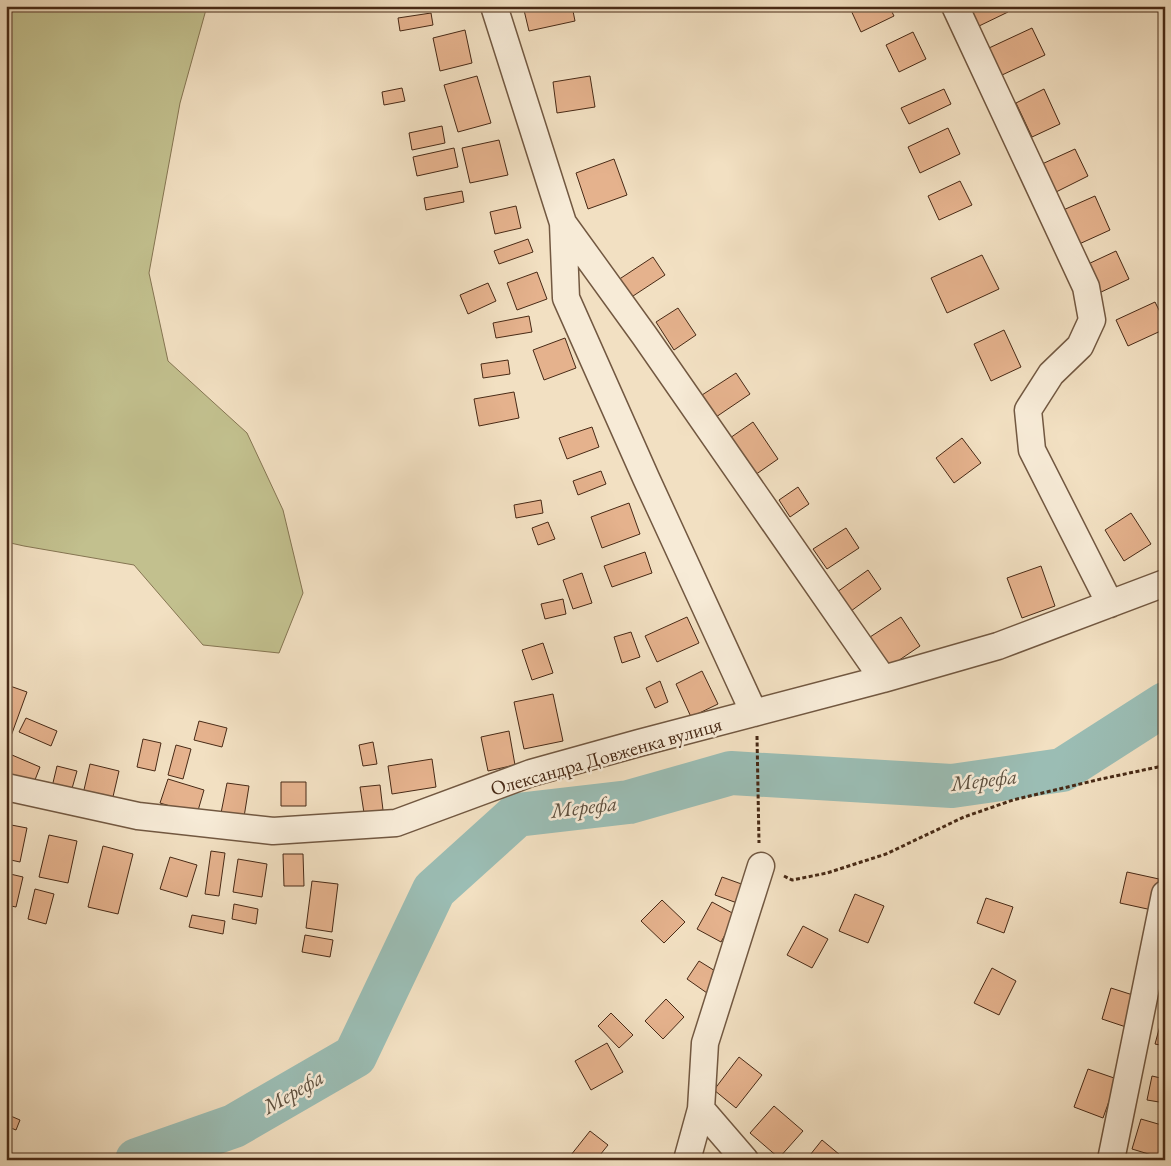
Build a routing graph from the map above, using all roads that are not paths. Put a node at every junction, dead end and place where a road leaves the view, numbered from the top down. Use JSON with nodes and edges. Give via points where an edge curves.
{"nodes":[{"id":1,"x":494,"y":6,"type":"edge"},
{"id":2,"x":955,"y":6,"type":"edge"},
{"id":3,"x":563,"y":223,"type":"junction"},
{"id":4,"x":1165,"y":583,"type":"edge"},
{"id":5,"x":1110,"y":604,"type":"junction"},
{"id":6,"x":883,"y":679,"type":"junction"},
{"id":7,"x":754,"y":713,"type":"junction"},
{"id":8,"x":6,"y":787,"type":"edge"},
{"id":9,"x":761,"y":866,"type":"road end"},
{"id":10,"x":1165,"y":894,"type":"edge"},
{"id":11,"x":701,"y":1109,"type":"junction"},
{"id":12,"x":686,"y":1160,"type":"edge"},
{"id":13,"x":745,"y":1160,"type":"edge"},
{"id":14,"x":1111,"y":1160,"type":"edge"}],
"edges":[{"from":1,"to":3,"type":"street"},
{"from":2,"to":5,"type":"street","via":[[1086,287],[1092,320],[1080,346],[1051,374],[1028,410],[1032,450]]},
{"from":3,"to":6,"type":"street"},
{"from":3,"to":7,"type":"street","via":[[566,298]]},
{"from":4,"to":5,"type":"street","name":"Олександра Довженка вулиця"},
{"from":5,"to":6,"type":"street","name":"Олександра Довженка вулиця","via":[[998,646]]},
{"from":6,"to":7,"type":"street","name":"Олександра Довженка вулиця"},
{"from":7,"to":8,"type":"street","name":"Олександра Довженка вулиця","via":[[531,773],[396,823],[273,830],[138,816]]},
{"from":9,"to":11,"type":"street","via":[[704,1043]]},
{"from":10,"to":14,"type":"street"},
{"from":11,"to":12,"type":"street"},
{"from":11,"to":13,"type":"street"}]}
